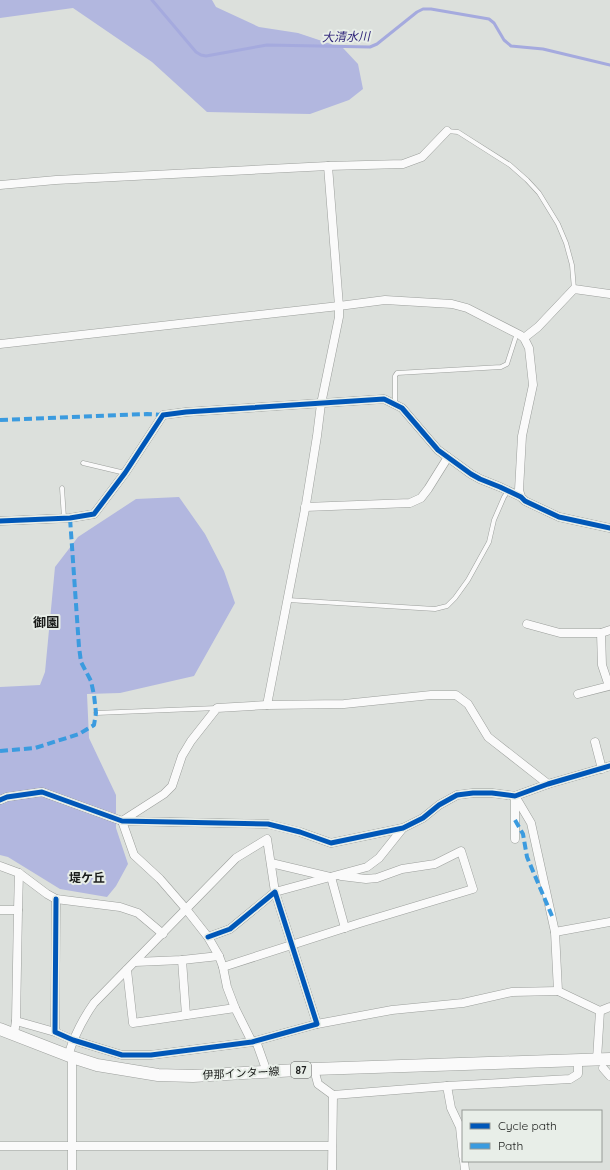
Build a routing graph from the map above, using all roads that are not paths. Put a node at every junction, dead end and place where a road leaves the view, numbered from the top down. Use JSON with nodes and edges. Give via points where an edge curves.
{"nodes":[{"id":1,"x":447,"y":131,"type":"joint"},
{"id":2,"x":328,"y":166,"type":"junction"},
{"id":3,"x":0,"y":185,"type":"edge"},
{"id":4,"x":574,"y":289,"type":"junction"},
{"id":5,"x":610,"y":294,"type":"edge"},
{"id":6,"x":339,"y":306,"type":"junction"},
{"id":7,"x":521,"y":336,"type":"junction"},
{"id":8,"x":0,"y":344,"type":"edge"},
{"id":9,"x":321,"y":404,"type":"junction"},
{"id":10,"x":395,"y":405,"type":"junction"},
{"id":11,"x":448,"y":457,"type":"junction"},
{"id":12,"x":83,"y":463,"type":"dead end"},
{"id":13,"x":125,"y":473,"type":"junction"},
{"id":14,"x":62,"y":488,"type":"dead end"},
{"id":15,"x":508,"y":491,"type":"junction"},
{"id":16,"x":521,"y":497,"type":"junction"},
{"id":17,"x":305,"y":507,"type":"junction"},
{"id":18,"x":64,"y":518,"type":"junction"},
{"id":19,"x":0,"y":521,"type":"edge"},
{"id":20,"x":610,"y":528,"type":"edge"},
{"id":21,"x":288,"y":600,"type":"junction"},
{"id":22,"x":527,"y":624,"type":"dead end"},
{"id":23,"x":610,"y":630,"type":"edge"},
{"id":24,"x":601,"y":633,"type":"junction"},
{"id":25,"x":578,"y":694,"type":"dead end"},
{"id":26,"x":267,"y":705,"type":"junction"},
{"id":27,"x":218,"y":708,"type":"junction"},
{"id":28,"x":96,"y":714,"type":"dead end"},
{"id":29,"x":595,"y":742,"type":"dead end"},
{"id":30,"x":610,"y":766,"type":"edge"},
{"id":31,"x":602,"y":769,"type":"junction"},
{"id":32,"x":548,"y":784,"type":"junction"},
{"id":33,"x":515,"y":796,"type":"junction"},
{"id":34,"x":0,"y":800,"type":"edge"},
{"id":35,"x":122,"y":821,"type":"junction"},
{"id":36,"x":268,"y":824,"type":"junction"},
{"id":37,"x":403,"y":828,"type":"junction"},
{"id":38,"x":267,"y":839,"type":"junction"},
{"id":39,"x":514,"y":839,"type":"dead end"},
{"id":40,"x":271,"y":863,"type":"junction"},
{"id":41,"x":0,"y":866,"type":"edge"},
{"id":42,"x":19,"y":873,"type":"junction"},
{"id":43,"x":334,"y":876,"type":"junction"},
{"id":44,"x":275,"y":892,"type":"junction"},
{"id":45,"x":56,"y":899,"type":"junction"},
{"id":46,"x":186,"y":909,"type":"junction"},
{"id":47,"x":0,"y":910,"type":"edge"},
{"id":48,"x":18,"y":910,"type":"junction"},
{"id":49,"x":610,"y":922,"type":"edge"},
{"id":50,"x":345,"y":928,"type":"junction"},
{"id":51,"x":556,"y":932,"type":"junction"},
{"id":52,"x":163,"y":934,"type":"junction"},
{"id":53,"x":208,"y":937,"type":"junction"},
{"id":54,"x":292,"y":945,"type":"junction"},
{"id":55,"x":219,"y":956,"type":"junction"},
{"id":56,"x":182,"y":960,"type":"junction"},
{"id":57,"x":135,"y":962,"type":"junction"},
{"id":58,"x":223,"y":967,"type":"junction"},
{"id":59,"x":127,"y":970,"type":"junction"},
{"id":60,"x":558,"y":991,"type":"junction"},
{"id":61,"x":610,"y":1007,"type":"edge"},
{"id":62,"x":235,"y":1008,"type":"junction"},
{"id":63,"x":600,"y":1011,"type":"junction"},
{"id":64,"x":186,"y":1015,"type":"junction"},
{"id":65,"x":16,"y":1021,"type":"junction"},
{"id":66,"x":317,"y":1024,"type":"junction"},
{"id":67,"x":0,"y":1029,"type":"edge"},
{"id":68,"x":54,"y":1032,"type":"junction"},
{"id":69,"x":14,"y":1034,"type":"junction"},
{"id":70,"x":73,"y":1040,"type":"junction"},
{"id":71,"x":254,"y":1041,"type":"junction"},
{"id":72,"x":70,"y":1056,"type":"junction"},
{"id":73,"x":578,"y":1060,"type":"junction"},
{"id":74,"x":604,"y":1062,"type":"edge"},
{"id":75,"x":314,"y":1069,"type":"junction"},
{"id":76,"x":267,"y":1072,"type":"junction"},
{"id":77,"x":610,"y":1076,"type":"edge"},
{"id":78,"x":447,"y":1086,"type":"junction"},
{"id":79,"x":333,"y":1095,"type":"junction"},
{"id":80,"x":0,"y":1146,"type":"edge"},
{"id":81,"x":73,"y":1146,"type":"junction"},
{"id":82,"x":332,"y":1146,"type":"junction"},
{"id":83,"x":462,"y":1146,"type":"edge"},
{"id":84,"x":72,"y":1170,"type":"edge"},
{"id":85,"x":332,"y":1170,"type":"edge"}],
"edges":[{"from":1,"to":2,"type":"street","via":[[422,157],[403,164]]},
{"from":1,"to":4,"type":"lane","via":[[458,132],[510,165],[539,193],[558,224],[566,244],[572,265]]},
{"from":2,"to":3,"type":"street"},
{"from":2,"to":6,"type":"street"},
{"from":4,"to":5,"type":"street"},
{"from":4,"to":7,"type":"street","via":[[538,327]]},
{"from":6,"to":7,"type":"street","via":[[385,300],[452,304],[467,308]]},
{"from":6,"to":8,"type":"street"},
{"from":6,"to":9,"type":"street"},
{"from":7,"to":10,"type":"lane","via":[[508,364],[501,367],[397,373]]},
{"from":7,"to":16,"type":"street","via":[[528,348],[533,385],[522,436],[519,490]]},
{"from":9,"to":10,"type":"street","via":[[384,399]]},
{"from":9,"to":13,"type":"street","via":[[163,414]]},
{"from":9,"to":17,"type":"street"},
{"from":10,"to":11,"type":"street","via":[[402,408],[438,450]]},
{"from":11,"to":15,"type":"street","via":[[480,479]]},
{"from":11,"to":17,"type":"street","via":[[421,498],[410,503]]},
{"from":12,"to":13,"type":"lane"},
{"from":13,"to":18,"type":"street","via":[[94,514]]},
{"from":14,"to":18,"type":"lane"},
{"from":15,"to":16,"type":"street"},
{"from":15,"to":21,"type":"lane","via":[[494,520],[490,542],[468,580],[447,606],[435,609]]},
{"from":16,"to":20,"type":"street","via":[[559,517]]},
{"from":17,"to":21,"type":"street"},
{"from":18,"to":19,"type":"street"},
{"from":21,"to":26,"type":"street"},
{"from":22,"to":24,"type":"street","via":[[560,633]]},
{"from":23,"to":24,"type":"street"},
{"from":24,"to":25,"type":"street","via":[[602,665],[608,686]]},
{"from":26,"to":27,"type":"street"},
{"from":26,"to":32,"type":"street","via":[[344,704],[431,695],[456,695],[468,704],[488,737]]},
{"from":27,"to":28,"type":"lane"},
{"from":27,"to":35,"type":"street","via":[[182,756],[172,786]]},
{"from":29,"to":31,"type":"street"},
{"from":30,"to":31,"type":"street"},
{"from":31,"to":32,"type":"street"},
{"from":32,"to":33,"type":"street"},
{"from":33,"to":37,"type":"street","via":[[473,793],[457,795]]},
{"from":33,"to":39,"type":"street"},
{"from":33,"to":51,"type":"street","via":[[531,823]]},
{"from":34,"to":35,"type":"street","via":[[42,792]]},
{"from":35,"to":36,"type":"street"},
{"from":35,"to":46,"type":"street","via":[[134,854]]},
{"from":36,"to":37,"type":"street","via":[[331,843]]},
{"from":36,"to":38,"type":"street"},
{"from":37,"to":43,"type":"street","via":[[379,858],[367,867]]},
{"from":38,"to":40,"type":"street"},
{"from":38,"to":46,"type":"street","via":[[236,858]]},
{"from":40,"to":43,"type":"street"},
{"from":40,"to":44,"type":"street"},
{"from":41,"to":42,"type":"street"},
{"from":42,"to":45,"type":"street"},
{"from":42,"to":48,"type":"street"},
{"from":43,"to":44,"type":"street"},
{"from":43,"to":50,"type":"street"},
{"from":43,"to":50,"type":"street","via":[[377,878],[402,869],[435,864],[461,851],[473,889]]},
{"from":44,"to":53,"type":"street","via":[[230,929]]},
{"from":44,"to":54,"type":"street"},
{"from":45,"to":52,"type":"street","via":[[120,907],[138,913]]},
{"from":45,"to":68,"type":"street"},
{"from":46,"to":52,"type":"street"},
{"from":46,"to":53,"type":"street"},
{"from":47,"to":48,"type":"street"},
{"from":48,"to":65,"type":"street"},
{"from":49,"to":51,"type":"street"},
{"from":50,"to":54,"type":"street"},
{"from":51,"to":60,"type":"street"},
{"from":52,"to":57,"type":"street"},
{"from":53,"to":55,"type":"street"},
{"from":54,"to":58,"type":"street"},
{"from":54,"to":66,"type":"street"},
{"from":55,"to":56,"type":"street"},
{"from":55,"to":58,"type":"street"},
{"from":56,"to":57,"type":"street"},
{"from":56,"to":64,"type":"street"},
{"from":57,"to":59,"type":"street"},
{"from":58,"to":62,"type":"street"},
{"from":59,"to":64,"type":"street","via":[[133,1023]]},
{"from":59,"to":70,"type":"street","via":[[94,1003]]},
{"from":60,"to":63,"type":"street"},
{"from":60,"to":66,"type":"street","via":[[512,992],[464,1003],[392,1010]]},
{"from":61,"to":63,"type":"street"},
{"from":62,"to":64,"type":"street"},
{"from":62,"to":71,"type":"street"},
{"from":63,"to":74,"type":"street"},
{"from":65,"to":68,"type":"street"},
{"from":65,"to":69,"type":"street"},
{"from":66,"to":71,"type":"street"},
{"from":67,"to":69,"type":"main road","name":"伊那インター線","number":"87"},
{"from":68,"to":70,"type":"street"},
{"from":69,"to":72,"type":"main road","name":"伊那インター線","number":"87"},
{"from":70,"to":71,"type":"street","via":[[122,1055],[151,1054]]},
{"from":70,"to":72,"type":"street"},
{"from":71,"to":76,"type":"street"},
{"from":72,"to":76,"type":"main road","name":"伊那インター線","number":"87","via":[[97,1065],[158,1074],[193,1076]]},
{"from":72,"to":81,"type":"street"},
{"from":73,"to":74,"type":"main road","name":"伊那インター線","number":"87"},
{"from":73,"to":75,"type":"main road","name":"伊那インター線","number":"87"},
{"from":73,"to":78,"type":"street","via":[[578,1074],[570,1078]]},
{"from":74,"to":77,"type":"street"},
{"from":75,"to":76,"type":"main road","name":"伊那インター線","number":"87"},
{"from":75,"to":79,"type":"street","via":[[318,1084]]},
{"from":78,"to":79,"type":"street"},
{"from":78,"to":83,"type":"street","via":[[451,1108],[460,1127]]},
{"from":79,"to":82,"type":"street"},
{"from":80,"to":81,"type":"street"},
{"from":81,"to":82,"type":"street"},
{"from":81,"to":84,"type":"street"},
{"from":82,"to":85,"type":"street"}]}
